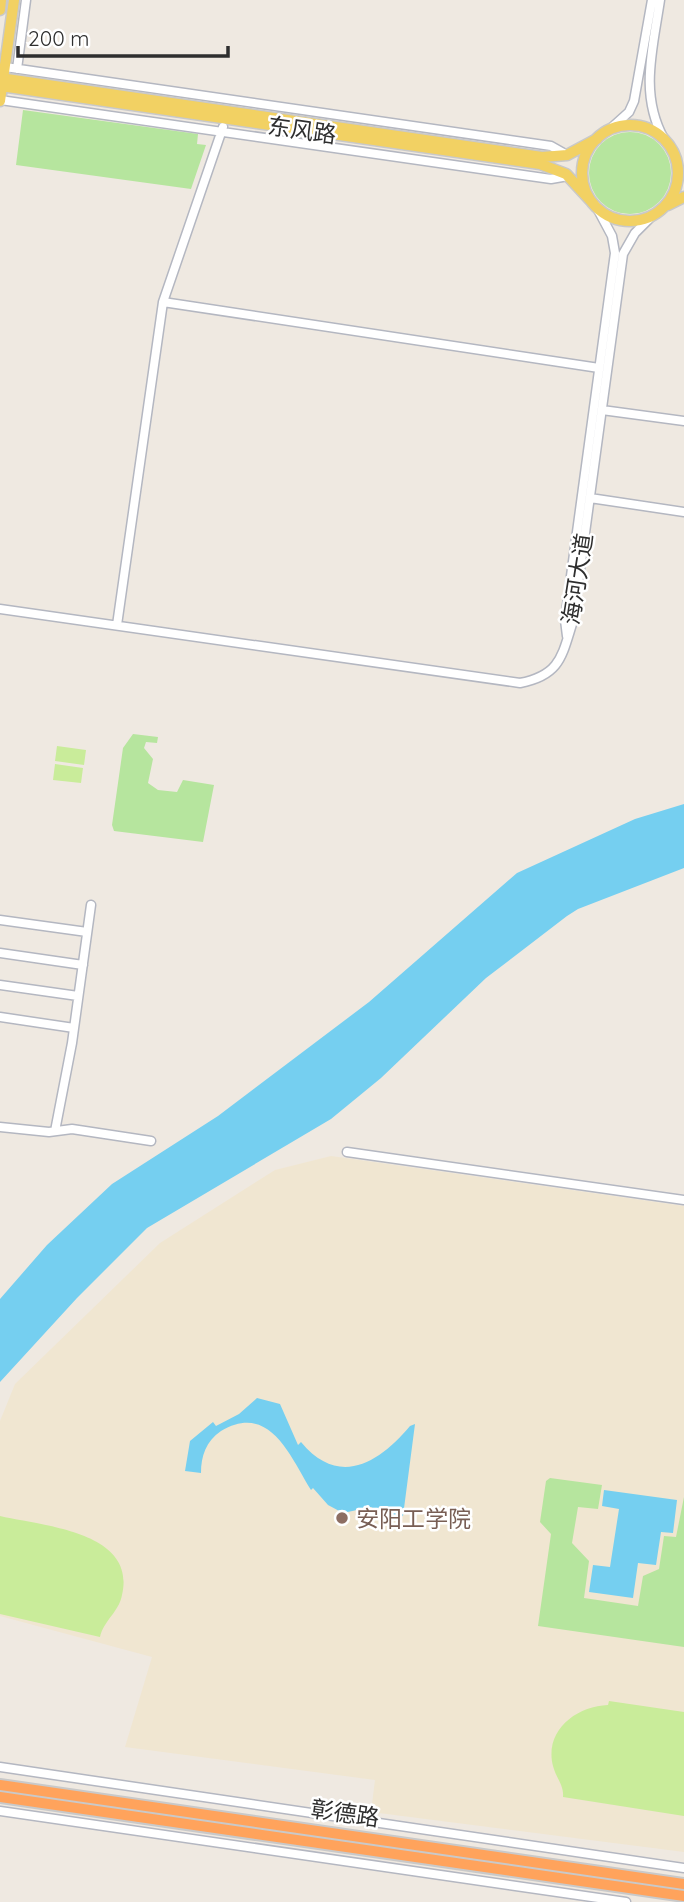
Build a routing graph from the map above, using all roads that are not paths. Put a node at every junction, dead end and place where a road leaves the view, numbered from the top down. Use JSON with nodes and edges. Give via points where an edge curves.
{"nodes":[{"id":1,"x":1,"y":0,"type":"edge"},
{"id":2,"x":14,"y":0,"type":"edge"},
{"id":3,"x":26,"y":0,"type":"edge"},
{"id":4,"x":652,"y":0,"type":"edge"},
{"id":5,"x":660,"y":0,"type":"edge"},
{"id":6,"x":0,"y":10,"type":"edge"},
{"id":7,"x":5,"y":67,"type":"junction"},
{"id":8,"x":16,"y":69,"type":"junction"},
{"id":9,"x":1,"y":82,"type":"edge"},
{"id":10,"x":0,"y":100,"type":"edge"},
{"id":11,"x":224,"y":124,"type":"junction"},
{"id":12,"x":609,"y":130,"type":"junction"},
{"id":13,"x":597,"y":139,"type":"junction"},
{"id":14,"x":664,"y":139,"type":"junction"},
{"id":15,"x":673,"y":151,"type":"junction"},
{"id":16,"x":567,"y":155,"type":"junction"},
{"id":17,"x":684,"y":164,"type":"edge"},
{"id":18,"x":684,"y":197,"type":"edge"},
{"id":19,"x":593,"y":203,"type":"junction"},
{"id":20,"x":664,"y":207,"type":"junction"},
{"id":21,"x":652,"y":216,"type":"junction"},
{"id":22,"x":163,"y":302,"type":"junction"},
{"id":23,"x":599,"y":368,"type":"junction"},
{"id":24,"x":602,"y":410,"type":"junction"},
{"id":25,"x":684,"y":422,"type":"edge"},
{"id":26,"x":590,"y":498,"type":"junction"},
{"id":27,"x":684,"y":512,"type":"edge"},
{"id":28,"x":0,"y":609,"type":"edge"},
{"id":29,"x":117,"y":625,"type":"junction"},
{"id":30,"x":567,"y":639,"type":"junction"},
{"id":31,"x":91,"y":905,"type":"dead end"},
{"id":32,"x":0,"y":920,"type":"edge"},
{"id":33,"x":87,"y":932,"type":"junction"},
{"id":34,"x":0,"y":953,"type":"edge"},
{"id":35,"x":83,"y":965,"type":"junction"},
{"id":36,"x":0,"y":985,"type":"edge"},
{"id":37,"x":78,"y":996,"type":"junction"},
{"id":38,"x":0,"y":1017,"type":"edge"},
{"id":39,"x":74,"y":1028,"type":"junction"},
{"id":40,"x":0,"y":1127,"type":"edge"},
{"id":41,"x":55,"y":1131,"type":"junction"},
{"id":42,"x":151,"y":1141,"type":"dead end"},
{"id":43,"x":347,"y":1152,"type":"dead end"},
{"id":44,"x":684,"y":1200,"type":"edge"},
{"id":45,"x":0,"y":1768,"type":"edge"},
{"id":46,"x":0,"y":1785,"type":"edge"},
{"id":47,"x":0,"y":1797,"type":"edge"},
{"id":48,"x":0,"y":1811,"type":"edge"},
{"id":49,"x":684,"y":1868,"type":"edge"},
{"id":50,"x":684,"y":1884,"type":"edge"},
{"id":51,"x":684,"y":1896,"type":"edge"},
{"id":52,"x":626,"y":1902,"type":"edge"}],
"edges":[{"from":1,"to":6,"type":"main road"},
{"from":2,"to":7,"type":"main road"},
{"from":3,"to":8,"type":"street"},
{"from":4,"to":12,"type":"street","via":[[634,101]]},
{"from":5,"to":14,"type":"street","via":[[648,86],[654,121]]},
{"from":7,"to":8,"type":"street"},
{"from":7,"to":9,"type":"main road"},
{"from":8,"to":16,"type":"street","via":[[551,146]]},
{"from":9,"to":10,"type":"main road"},
{"from":9,"to":11,"type":"main road","name":"东风路"},
{"from":9,"to":16,"type":"main road","name":"东风路","via":[[542,157]]},
{"from":10,"to":11,"type":"street"},
{"from":11,"to":19,"type":"main road","name":"东风路","via":[[540,164],[568,176]]},
{"from":11,"to":22,"type":"street"},
{"from":12,"to":13,"type":"main road"},
{"from":12,"to":14,"type":"main road","via":[[638,126]]},
{"from":13,"to":16,"type":"main road","name":"东风路"},
{"from":13,"to":19,"type":"main road","via":[[583,165],[584,187]]},
{"from":14,"to":15,"type":"main road"},
{"from":15,"to":17,"type":"main road"},
{"from":15,"to":20,"type":"main road","via":[[678,180]]},
{"from":18,"to":20,"type":"main road"},
{"from":19,"to":21,"type":"main road","via":[[622,220]]},
{"from":19,"to":23,"type":"street","name":"海河大道","via":[[612,236],[615,253]]},
{"from":20,"to":21,"type":"main road"},
{"from":21,"to":24,"type":"street","name":"海河大道","via":[[623,254]]},
{"from":22,"to":23,"type":"street"},
{"from":22,"to":29,"type":"street"},
{"from":23,"to":30,"type":"street","name":"海河大道","via":[[565,620]]},
{"from":24,"to":25,"type":"street"},
{"from":24,"to":26,"type":"street","name":"海河大道"},
{"from":26,"to":27,"type":"street"},
{"from":26,"to":30,"type":"street","name":"海河大道"},
{"from":28,"to":29,"type":"street"},
{"from":29,"to":30,"type":"street","via":[[520,683],[551,670],[564,653]]},
{"from":31,"to":33,"type":"street"},
{"from":32,"to":33,"type":"street"},
{"from":33,"to":35,"type":"street"},
{"from":34,"to":35,"type":"street"},
{"from":35,"to":37,"type":"street"},
{"from":36,"to":37,"type":"street"},
{"from":37,"to":39,"type":"street"},
{"from":38,"to":39,"type":"street"},
{"from":39,"to":41,"type":"street"},
{"from":40,"to":41,"type":"street"},
{"from":41,"to":42,"type":"street","via":[[72,1129]]},
{"from":43,"to":44,"type":"street"},
{"from":45,"to":49,"type":"street"},
{"from":46,"to":50,"type":"highway","name":"彰德路"},
{"from":47,"to":51,"type":"highway","name":"彰德路"},
{"from":48,"to":52,"type":"street"}]}
